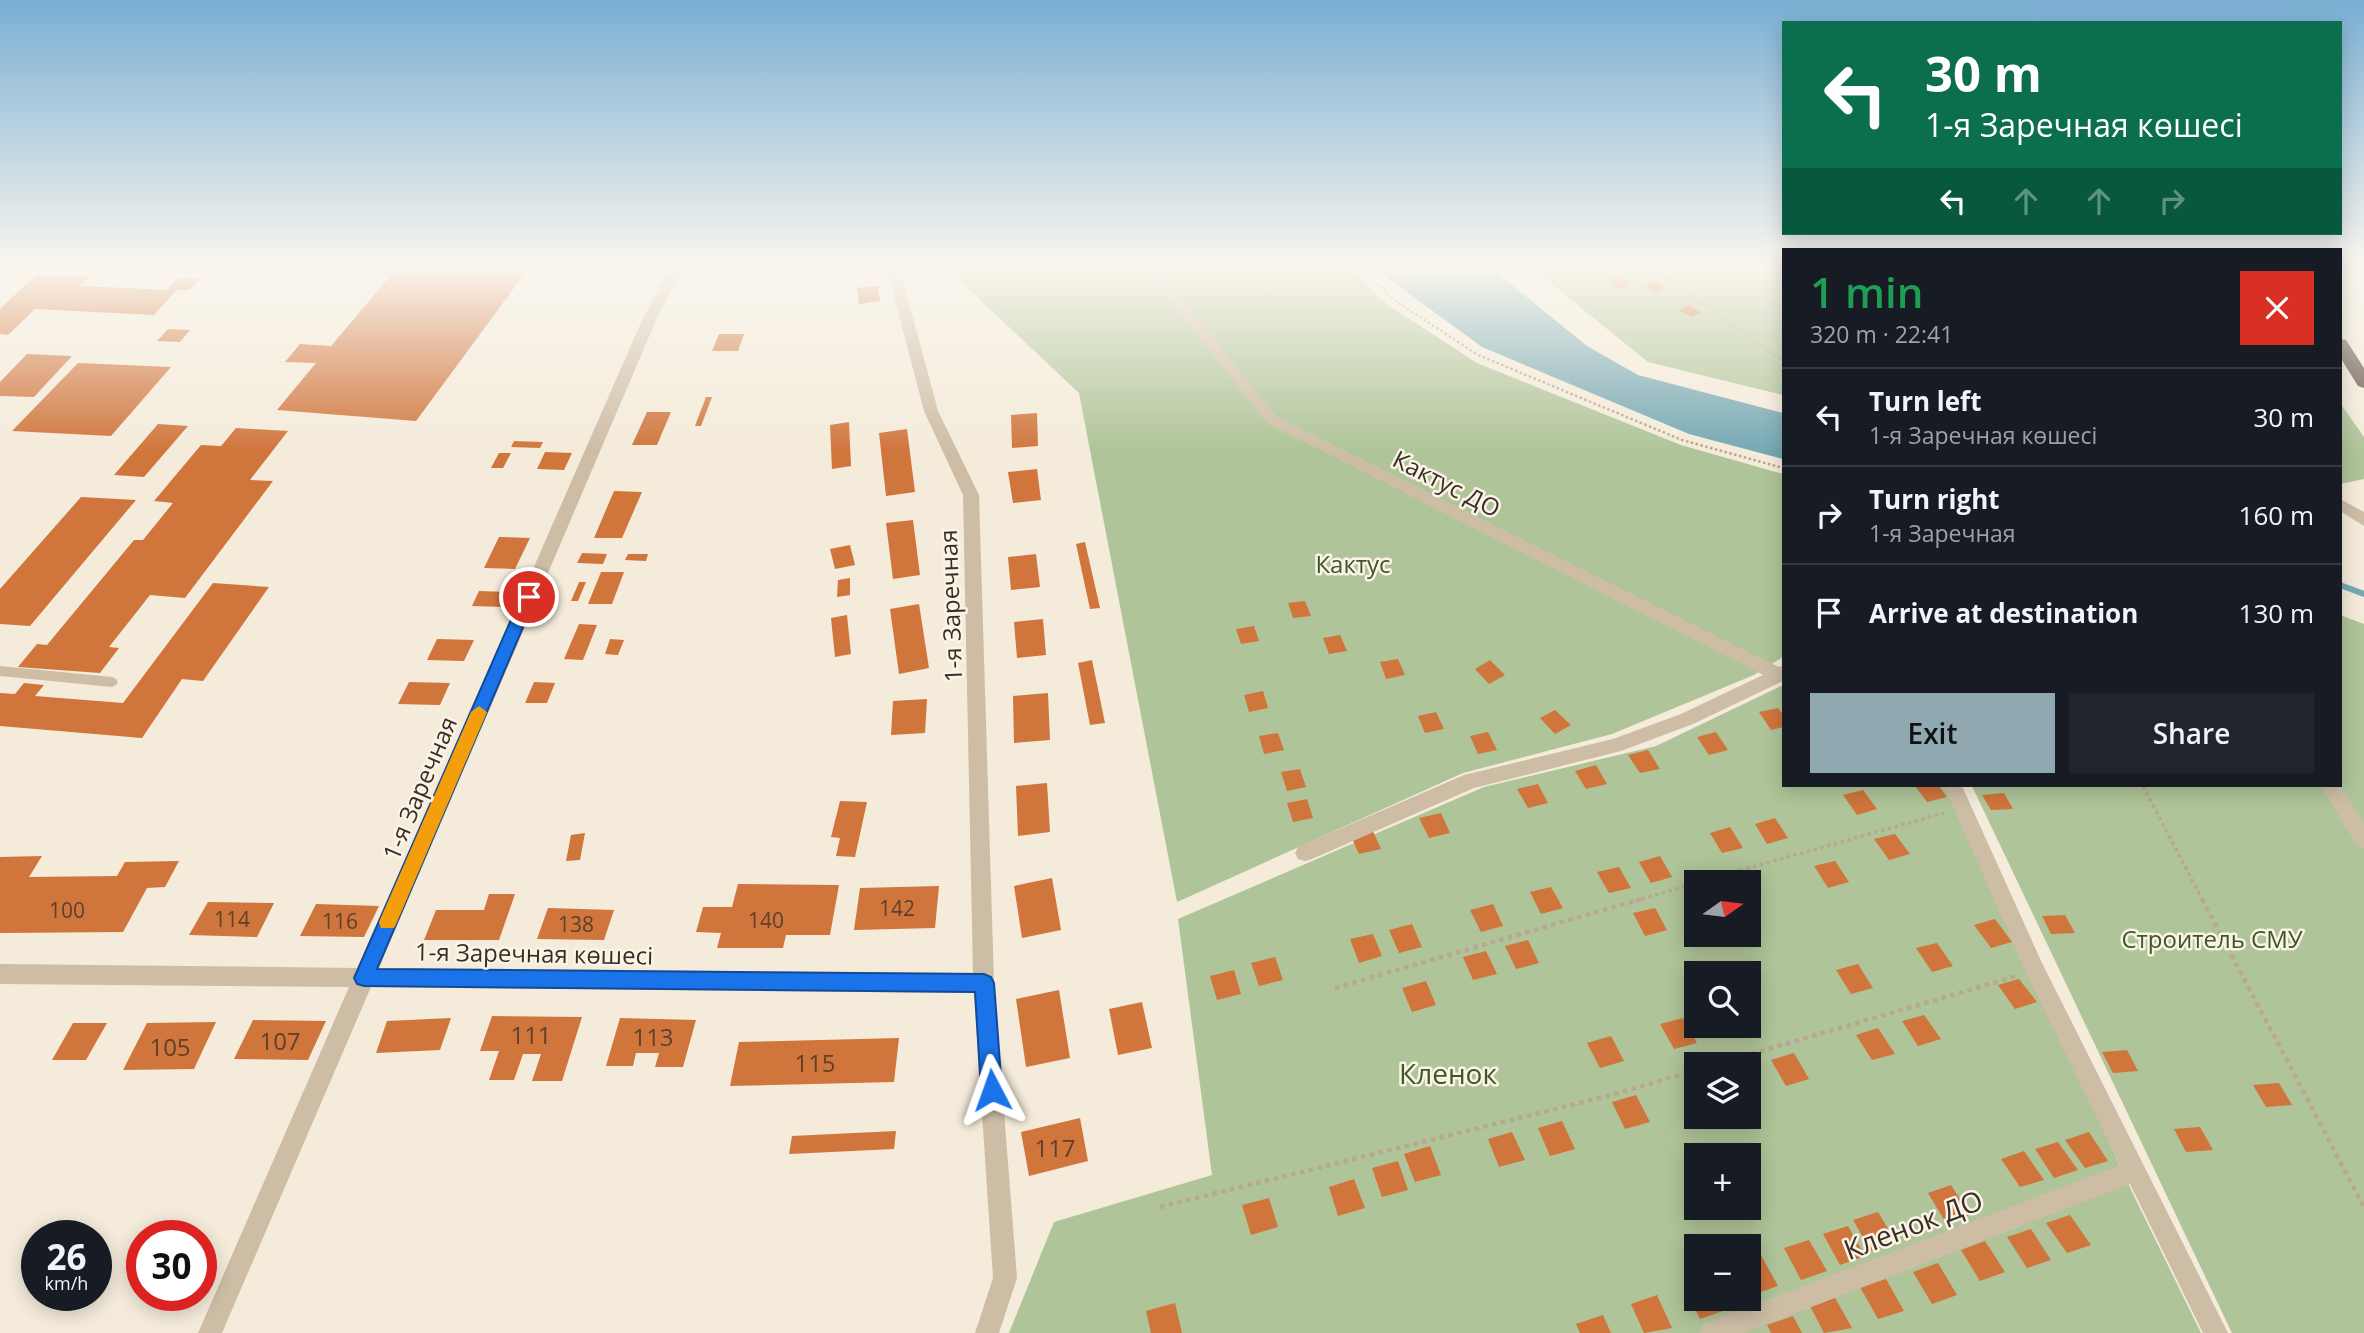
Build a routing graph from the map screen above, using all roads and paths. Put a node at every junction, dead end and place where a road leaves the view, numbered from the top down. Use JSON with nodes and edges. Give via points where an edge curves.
{"nodes":[{"id":1,"x":646,"y":327,"type":"edge"},
{"id":2,"x":909,"y":327,"type":"edge"},
{"id":3,"x":1197,"y":327,"type":"edge"},
{"id":4,"x":1436,"y":327,"type":"edge"},
{"id":5,"x":1735,"y":327,"type":"edge"},
{"id":6,"x":2342,"y":347,"type":"edge"},
{"id":7,"x":1782,"y":360,"type":"edge"},
{"id":8,"x":2364,"y":382,"type":"edge"},
{"id":9,"x":1782,"y":468,"type":"edge"},
{"id":10,"x":2342,"y":505,"type":"edge"},
{"id":11,"x":2364,"y":520,"type":"edge"},
{"id":12,"x":0,"y":671,"type":"edge"},
{"id":13,"x":1781,"y":674,"type":"edge"},
{"id":14,"x":112,"y":682,"type":"dead end"},
{"id":15,"x":1954,"y":787,"type":"edge"},
{"id":16,"x":2144,"y":787,"type":"edge"},
{"id":17,"x":2331,"y":787,"type":"edge"},
{"id":18,"x":1963,"y":808,"type":"junction"},
{"id":19,"x":2364,"y":840,"type":"edge"},
{"id":20,"x":1306,"y":853,"type":"dead end"},
{"id":21,"x":1740,"y":870,"type":"edge"},
{"id":22,"x":1684,"y":886,"type":"edge"},
{"id":23,"x":2035,"y":970,"type":"junction"},
{"id":24,"x":0,"y":974,"type":"edge"},
{"id":25,"x":364,"y":978,"type":"junction"},
{"id":26,"x":984,"y":983,"type":"junction"},
{"id":27,"x":1335,"y":988,"type":"dead end"},
{"id":28,"x":1758,"y":1052,"type":"edge"},
{"id":29,"x":1684,"y":1074,"type":"edge"},
{"id":30,"x":2136,"y":1171,"type":"junction"},
{"id":31,"x":1160,"y":1207,"type":"dead end"},
{"id":32,"x":2364,"y":1207,"type":"edge"},
{"id":33,"x":210,"y":1333,"type":"edge"},
{"id":34,"x":987,"y":1333,"type":"edge"},
{"id":35,"x":1712,"y":1333,"type":"edge"},
{"id":36,"x":2216,"y":1333,"type":"edge"}],
"edges":[{"from":1,"to":25,"type":"street","name":"1-я Заречная"},
{"from":2,"to":26,"type":"street","name":"1-я Заречная","via":[[931,411],[971,495]]},
{"from":3,"to":13,"type":"street","name":"Кактус ДО","via":[[1272,420]]},
{"from":4,"to":9,"type":"path","via":[[1478,355],[1682,440]]},
{"from":5,"to":7,"type":"path"},
{"from":6,"to":8,"type":"highway"},
{"from":10,"to":11,"type":"street"},
{"from":12,"to":14,"type":"lane"},
{"from":13,"to":20,"type":"street","via":[[1687,719],[1615,746],[1471,780]]},
{"from":15,"to":18,"type":"street"},
{"from":16,"to":32,"type":"path"},
{"from":17,"to":19,"type":"street"},
{"from":18,"to":21,"type":"path"},
{"from":18,"to":23,"type":"street"},
{"from":22,"to":27,"type":"path"},
{"from":23,"to":28,"type":"path"},
{"from":23,"to":30,"type":"street"},
{"from":24,"to":25,"type":"street","name":"1-я Заречная көшесі"},
{"from":25,"to":26,"type":"street","name":"1-я Заречная көшесі"},
{"from":25,"to":33,"type":"street","name":"1-я Заречная"},
{"from":26,"to":34,"type":"street","name":"1-я Заречная","via":[[1005,1278]]},
{"from":29,"to":31,"type":"path"},
{"from":30,"to":35,"type":"street","name":"Кленок ДО"},
{"from":30,"to":36,"type":"street"}]}
